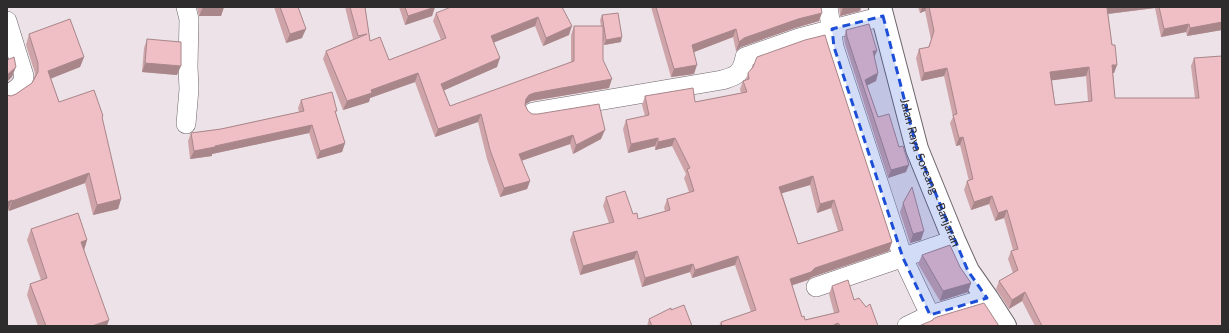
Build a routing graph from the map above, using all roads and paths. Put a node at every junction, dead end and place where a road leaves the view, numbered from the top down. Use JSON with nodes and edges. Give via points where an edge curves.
{"nodes":[{"id":1,"x":186,"y":7,"type":"edge"},
{"id":2,"x":828,"y":7,"type":"edge"},
{"id":3,"x":882,"y":12,"type":"edge"},
{"id":4,"x":7,"y":20,"type":"edge"},
{"id":5,"x":832,"y":29,"type":"junction"},
{"id":6,"x":7,"y":95,"type":"edge"},
{"id":7,"x":532,"y":112,"type":"edge"},
{"id":8,"x":186,"y":124,"type":"dead end"},
{"id":9,"x":954,"y":240,"type":"junction"},
{"id":10,"x":903,"y":258,"type":"junction"},
{"id":11,"x":816,"y":287,"type":"dead end"},
{"id":12,"x":987,"y":298,"type":"junction"},
{"id":13,"x":930,"y":315,"type":"junction"},
{"id":14,"x":907,"y":326,"type":"edge"},
{"id":15,"x":1005,"y":326,"type":"edge"}],
"edges":[{"from":1,"to":8,"type":"street","via":[[189,89]]},
{"from":2,"to":5,"type":"street"},
{"from":3,"to":5,"type":"street"},
{"from":3,"to":9,"type":"main road","name":"Jalan Raya Soreang - Banjaran","via":[[917,149]]},
{"from":4,"to":6,"type":"street","via":[[24,76],[21,85]]},
{"from":5,"to":7,"type":"street","via":[[744,57],[739,72],[726,79]]},
{"from":5,"to":10,"type":"street","via":[[834,47]]},
{"from":9,"to":10,"type":"street"},
{"from":9,"to":12,"type":"main road","name":"Jalan Raya Soreang - Banjaran","via":[[968,271]]},
{"from":10,"to":11,"type":"street"},
{"from":10,"to":13,"type":"street"},
{"from":12,"to":13,"type":"street"},
{"from":12,"to":15,"type":"main road","name":"Jalan Raya Soreang - Banjaran"},
{"from":13,"to":14,"type":"street"}]}
